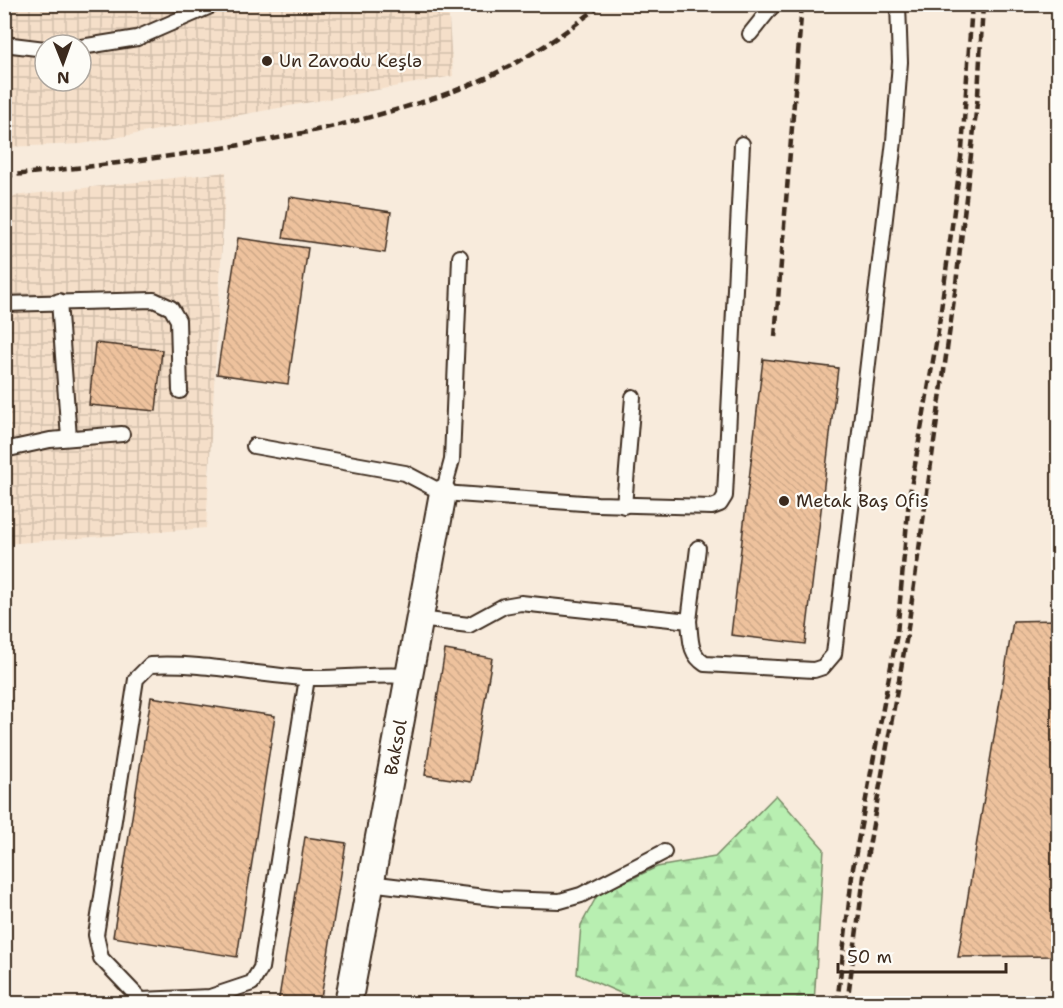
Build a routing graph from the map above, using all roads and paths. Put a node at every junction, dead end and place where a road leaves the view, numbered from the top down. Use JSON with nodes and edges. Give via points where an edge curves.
{"nodes":[{"id":1,"x":214,"y":4,"type":"edge"},
{"id":2,"x":774,"y":4,"type":"edge"},
{"id":3,"x":898,"y":4,"type":"edge"},
{"id":4,"x":750,"y":34,"type":"dead end"},
{"id":5,"x":4,"y":44,"type":"edge"},
{"id":6,"x":93,"y":45,"type":"edge"},
{"id":7,"x":33,"y":48,"type":"edge"},
{"id":8,"x":742,"y":144,"type":"dead end"},
{"id":9,"x":460,"y":257,"type":"dead end"},
{"id":10,"x":58,"y":301,"type":"junction"},
{"id":11,"x":4,"y":304,"type":"edge"},
{"id":12,"x":180,"y":391,"type":"dead end"},
{"id":13,"x":633,"y":397,"type":"dead end"},
{"id":14,"x":122,"y":434,"type":"dead end"},
{"id":15,"x":69,"y":438,"type":"junction"},
{"id":16,"x":254,"y":446,"type":"dead end"},
{"id":17,"x":4,"y":450,"type":"edge"},
{"id":18,"x":443,"y":493,"type":"junction"},
{"id":19,"x":624,"y":506,"type":"junction"},
{"id":20,"x":698,"y":548,"type":"dead end"},
{"id":21,"x":419,"y":620,"type":"junction"},
{"id":22,"x":689,"y":621,"type":"junction"},
{"id":23,"x":407,"y":676,"type":"junction"},
{"id":24,"x":307,"y":678,"type":"junction"},
{"id":25,"x":664,"y":852,"type":"dead end"},
{"id":26,"x":369,"y":883,"type":"junction"},
{"id":27,"x":141,"y":1002,"type":"edge"},
{"id":28,"x":348,"y":1004,"type":"edge"}],
"edges":[{"from":1,"to":6,"type":"lane","via":[[137,38]]},
{"from":2,"to":4,"type":"lane"},
{"from":3,"to":22,"type":"lane","via":[[900,62],[894,141],[834,654],[823,667],[814,670],[705,664],[692,650]]},
{"from":5,"to":7,"type":"lane"},
{"from":8,"to":19,"type":"lane","via":[[725,496],[712,507]]},
{"from":9,"to":18,"type":"lane","via":[[452,460]]},
{"from":10,"to":11,"type":"lane"},
{"from":10,"to":12,"type":"lane","via":[[154,300],[171,308],[178,320]]},
{"from":10,"to":15,"type":"lane"},
{"from":13,"to":19,"type":"lane"},
{"from":14,"to":15,"type":"lane"},
{"from":15,"to":17,"type":"lane"},
{"from":16,"to":18,"type":"lane","via":[[405,472]]},
{"from":18,"to":19,"type":"lane"},
{"from":18,"to":21,"type":"street","name":"Baksol"},
{"from":20,"to":22,"type":"lane"},
{"from":21,"to":22,"type":"lane","via":[[469,625],[504,606],[521,603]]},
{"from":21,"to":23,"type":"street","name":"Baksol"},
{"from":23,"to":24,"type":"lane"},
{"from":23,"to":26,"type":"street","name":"Baksol"},
{"from":24,"to":27,"type":"lane","via":[[261,968],[252,983],[210,997]]},
{"from":24,"to":27,"type":"lane","via":[[181,663],[150,665],[136,679],[96,935],[101,958]]},
{"from":25,"to":26,"type":"lane","via":[[581,895],[560,901],[501,899]]},
{"from":26,"to":28,"type":"street","name":"Baksol"}]}
